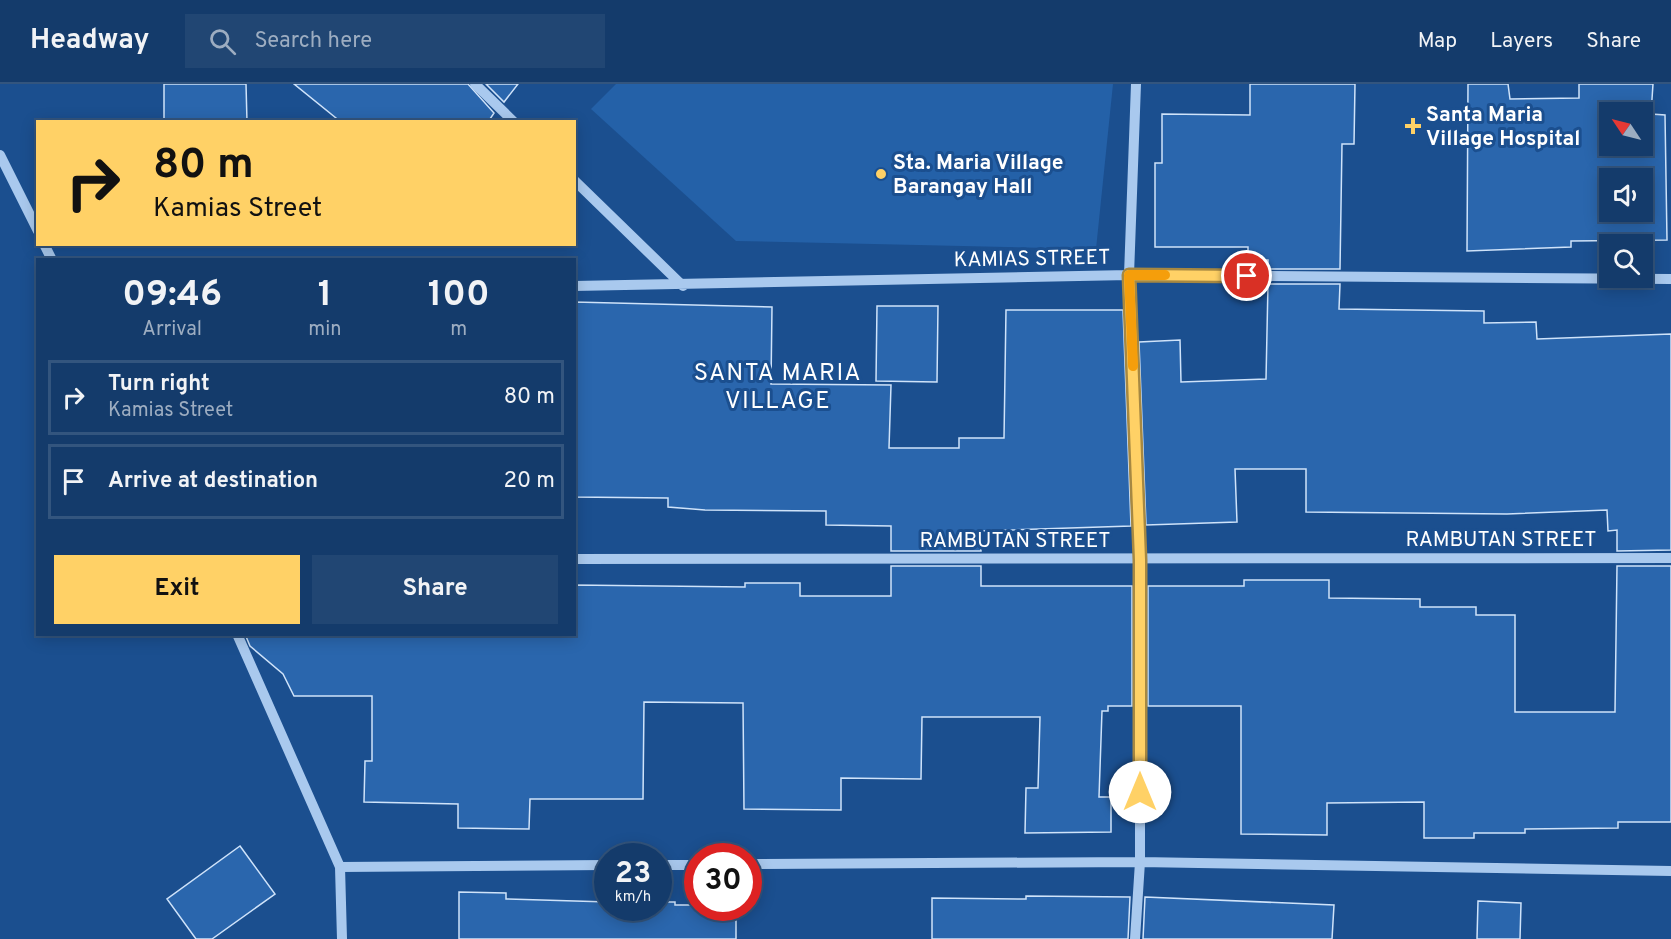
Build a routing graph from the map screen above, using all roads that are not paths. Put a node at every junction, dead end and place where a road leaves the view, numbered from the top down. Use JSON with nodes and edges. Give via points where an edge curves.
{"nodes":[{"id":1,"x":475,"y":84,"type":"edge"},
{"id":2,"x":1136,"y":84,"type":"edge"},
{"id":3,"x":512,"y":120,"type":"edge"},
{"id":4,"x":0,"y":155,"type":"edge"},
{"id":5,"x":576,"y":182,"type":"edge"},
{"id":6,"x":36,"y":227,"type":"edge"},
{"id":7,"x":1129,"y":275,"type":"junction"},
{"id":8,"x":1671,"y":279,"type":"edge"},
{"id":9,"x":576,"y":286,"type":"edge"},
{"id":10,"x":683,"y":286,"type":"junction"},
{"id":11,"x":1671,"y":558,"type":"edge"},
{"id":12,"x":576,"y":559,"type":"edge"},
{"id":13,"x":1140,"y":560,"type":"junction"},
{"id":14,"x":238,"y":636,"type":"edge"},
{"id":15,"x":1140,"y":862,"type":"junction"},
{"id":16,"x":762,"y":864,"type":"edge"},
{"id":17,"x":594,"y":865,"type":"edge"},
{"id":18,"x":340,"y":867,"type":"junction"},
{"id":19,"x":1671,"y":871,"type":"edge"},
{"id":20,"x":342,"y":939,"type":"edge"},
{"id":21,"x":1135,"y":939,"type":"edge"}],
"edges":[{"from":1,"to":3,"type":"street"},
{"from":2,"to":7,"type":"street"},
{"from":4,"to":6,"type":"street"},
{"from":5,"to":10,"type":"street"},
{"from":7,"to":8,"type":"street","name":"KAMIAS STREET"},
{"from":7,"to":10,"type":"street","name":"KAMIAS STREET"},
{"from":7,"to":13,"type":"street"},
{"from":9,"to":10,"type":"street","name":"KAMIAS STREET"},
{"from":11,"to":13,"type":"street","name":"RAMBUTAN STREET"},
{"from":12,"to":13,"type":"street","name":"RAMBUTAN STREET"},
{"from":13,"to":15,"type":"street"},
{"from":14,"to":18,"type":"street"},
{"from":15,"to":16,"type":"street"},
{"from":15,"to":19,"type":"street"},
{"from":15,"to":21,"type":"street"},
{"from":17,"to":18,"type":"street"},
{"from":18,"to":20,"type":"street"}]}
